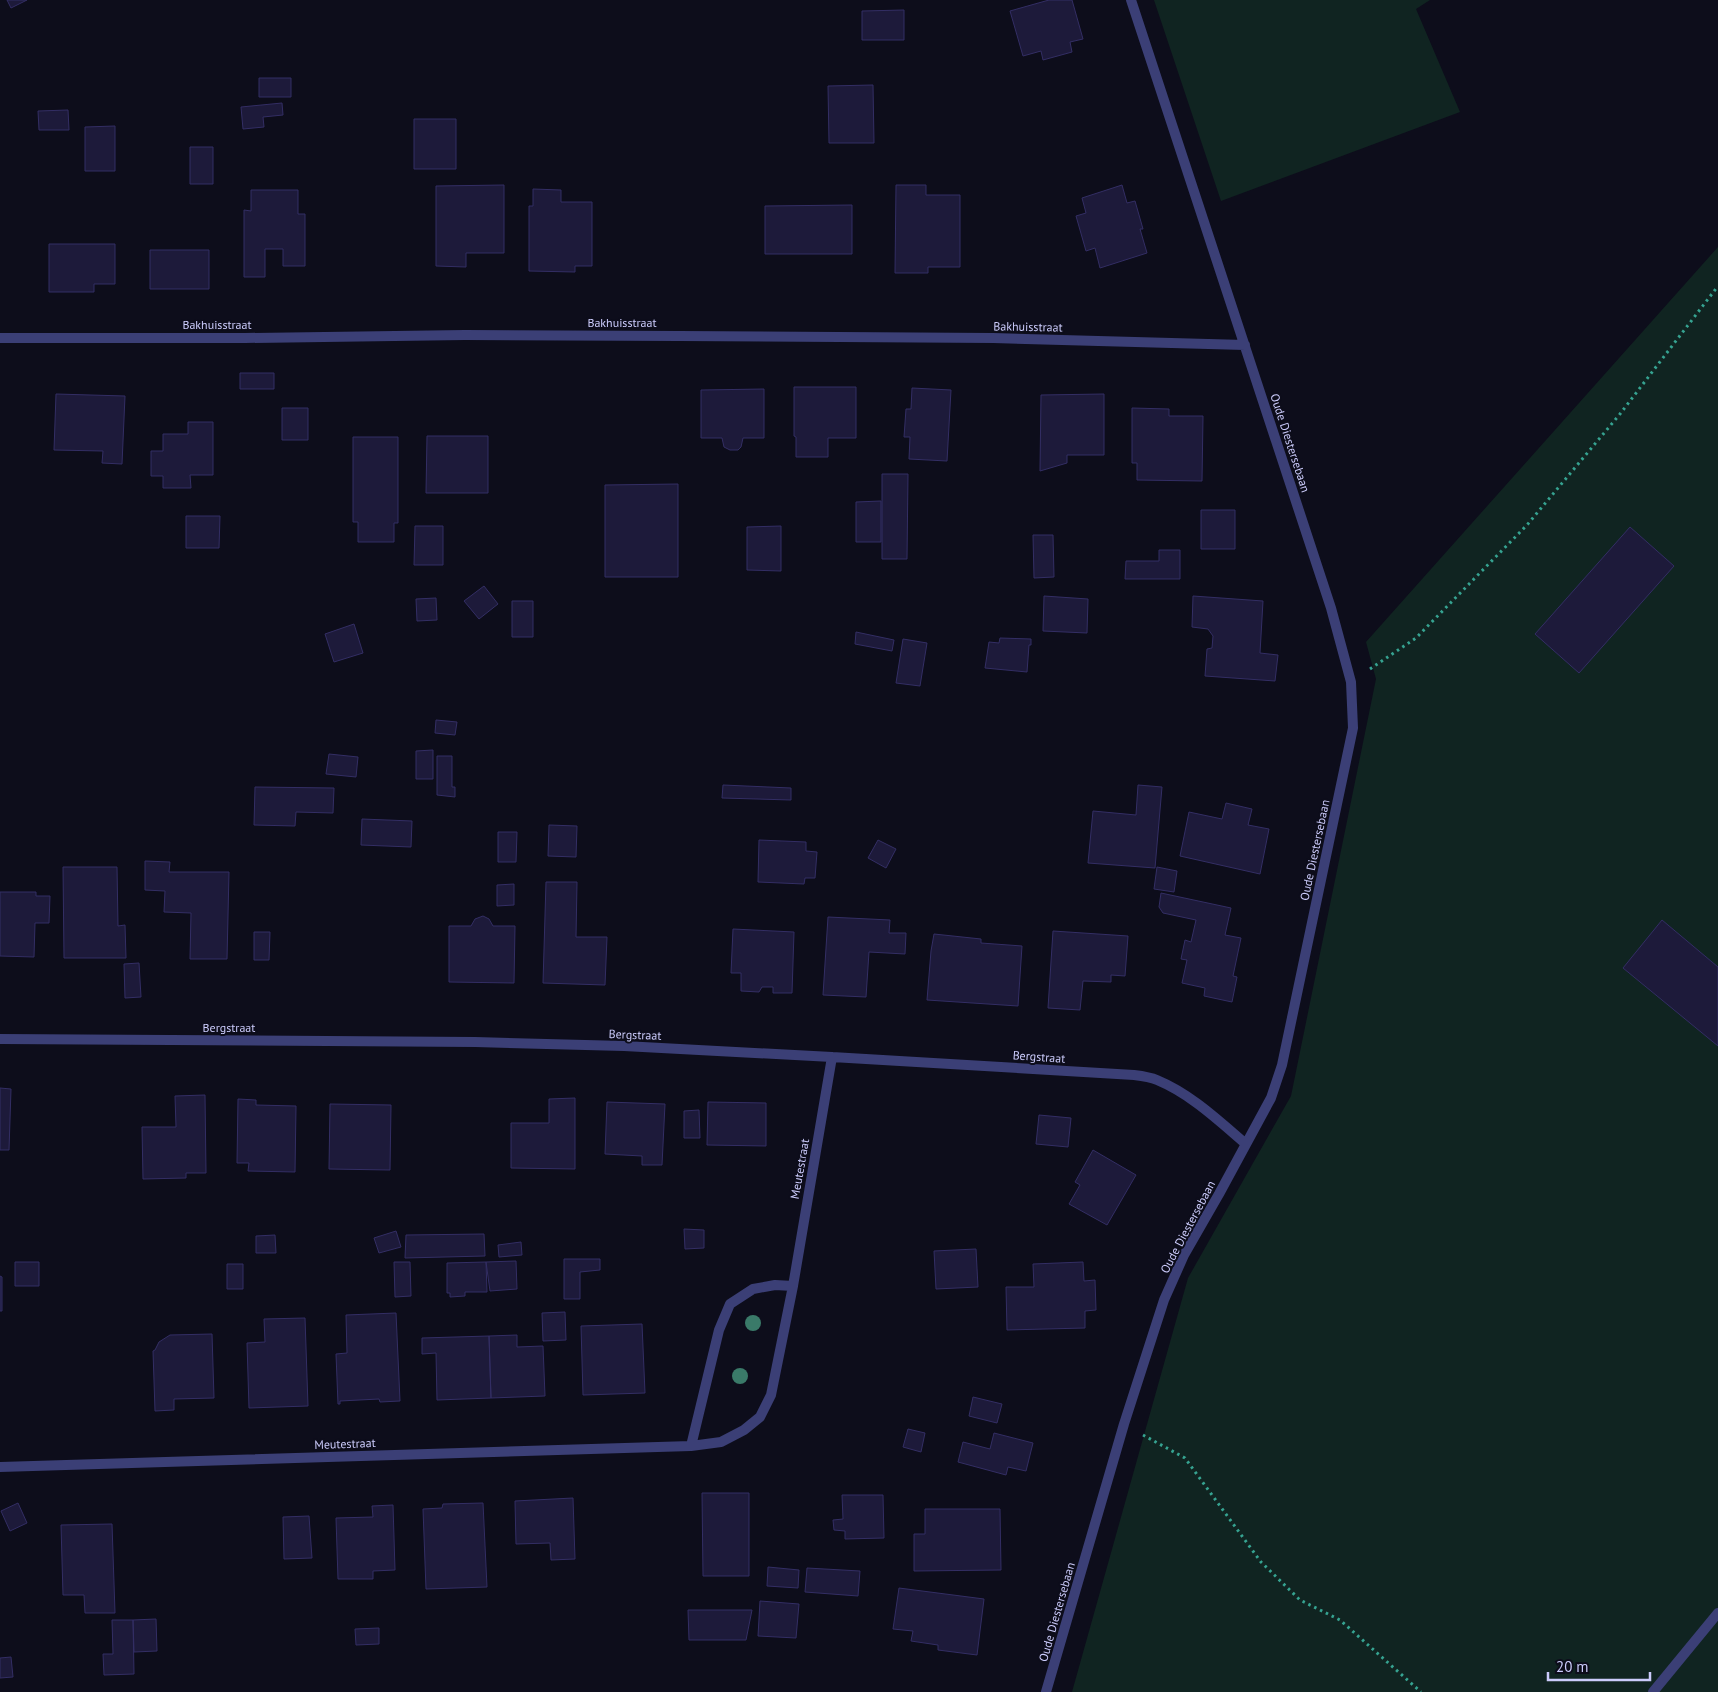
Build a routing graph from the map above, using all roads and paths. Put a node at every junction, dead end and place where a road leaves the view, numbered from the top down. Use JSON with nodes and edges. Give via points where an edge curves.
{"nodes":[{"id":1,"x":1131,"y":0,"type":"edge"},
{"id":2,"x":1718,"y":286,"type":"edge"},
{"id":3,"x":0,"y":338,"type":"edge"},
{"id":4,"x":1244,"y":345,"type":"junction"},
{"id":5,"x":1351,"y":682,"type":"junction"},
{"id":6,"x":0,"y":1039,"type":"edge"},
{"id":7,"x":832,"y":1057,"type":"junction"},
{"id":8,"x":1246,"y":1144,"type":"junction"},
{"id":9,"x":793,"y":1286,"type":"junction"},
{"id":10,"x":1124,"y":1424,"type":"junction"},
{"id":11,"x":692,"y":1446,"type":"junction"},
{"id":12,"x":0,"y":1467,"type":"edge"},
{"id":13,"x":1718,"y":1613,"type":"edge"},
{"id":14,"x":1046,"y":1692,"type":"edge"},
{"id":15,"x":1421,"y":1692,"type":"edge"},
{"id":16,"x":1653,"y":1692,"type":"edge"}],
"edges":[{"from":1,"to":4,"type":"street","name":"Oude Diestersebaan"},
{"from":2,"to":5,"type":"path","via":[[1620,414],[1527,525],[1416,638]]},
{"from":3,"to":4,"type":"street","name":"Bakhuisstraat","via":[[679,336],[993,338]]},
{"from":4,"to":5,"type":"street","name":"Oude Diestersebaan","via":[[1331,608]]},
{"from":5,"to":8,"type":"street","name":"Oude Diestersebaan","via":[[1354,728],[1282,1065],[1271,1098]]},
{"from":6,"to":7,"type":"street","name":"Bergstraat","via":[[475,1042]]},
{"from":7,"to":8,"type":"street","name":"Bergstraat","via":[[1134,1075],[1155,1079],[1197,1104]]},
{"from":7,"to":9,"type":"street","name":"Meutestraat"},
{"from":8,"to":10,"type":"street","name":"Oude Diestersebaan","via":[[1180,1264],[1164,1300]]},
{"from":9,"to":11,"type":"street","name":"Meutestraat","via":[[770,1395],[760,1417],[721,1442]]},
{"from":9,"to":11,"type":"street","via":[[753,1289],[730,1304],[720,1330]]},
{"from":10,"to":14,"type":"street","name":"Oude Diestersebaan"},
{"from":10,"to":15,"type":"path","via":[[1185,1458],[1261,1562],[1300,1600],[1340,1620]]},
{"from":11,"to":12,"type":"street","name":"Meutestraat"},
{"from":13,"to":16,"type":"street"}]}
